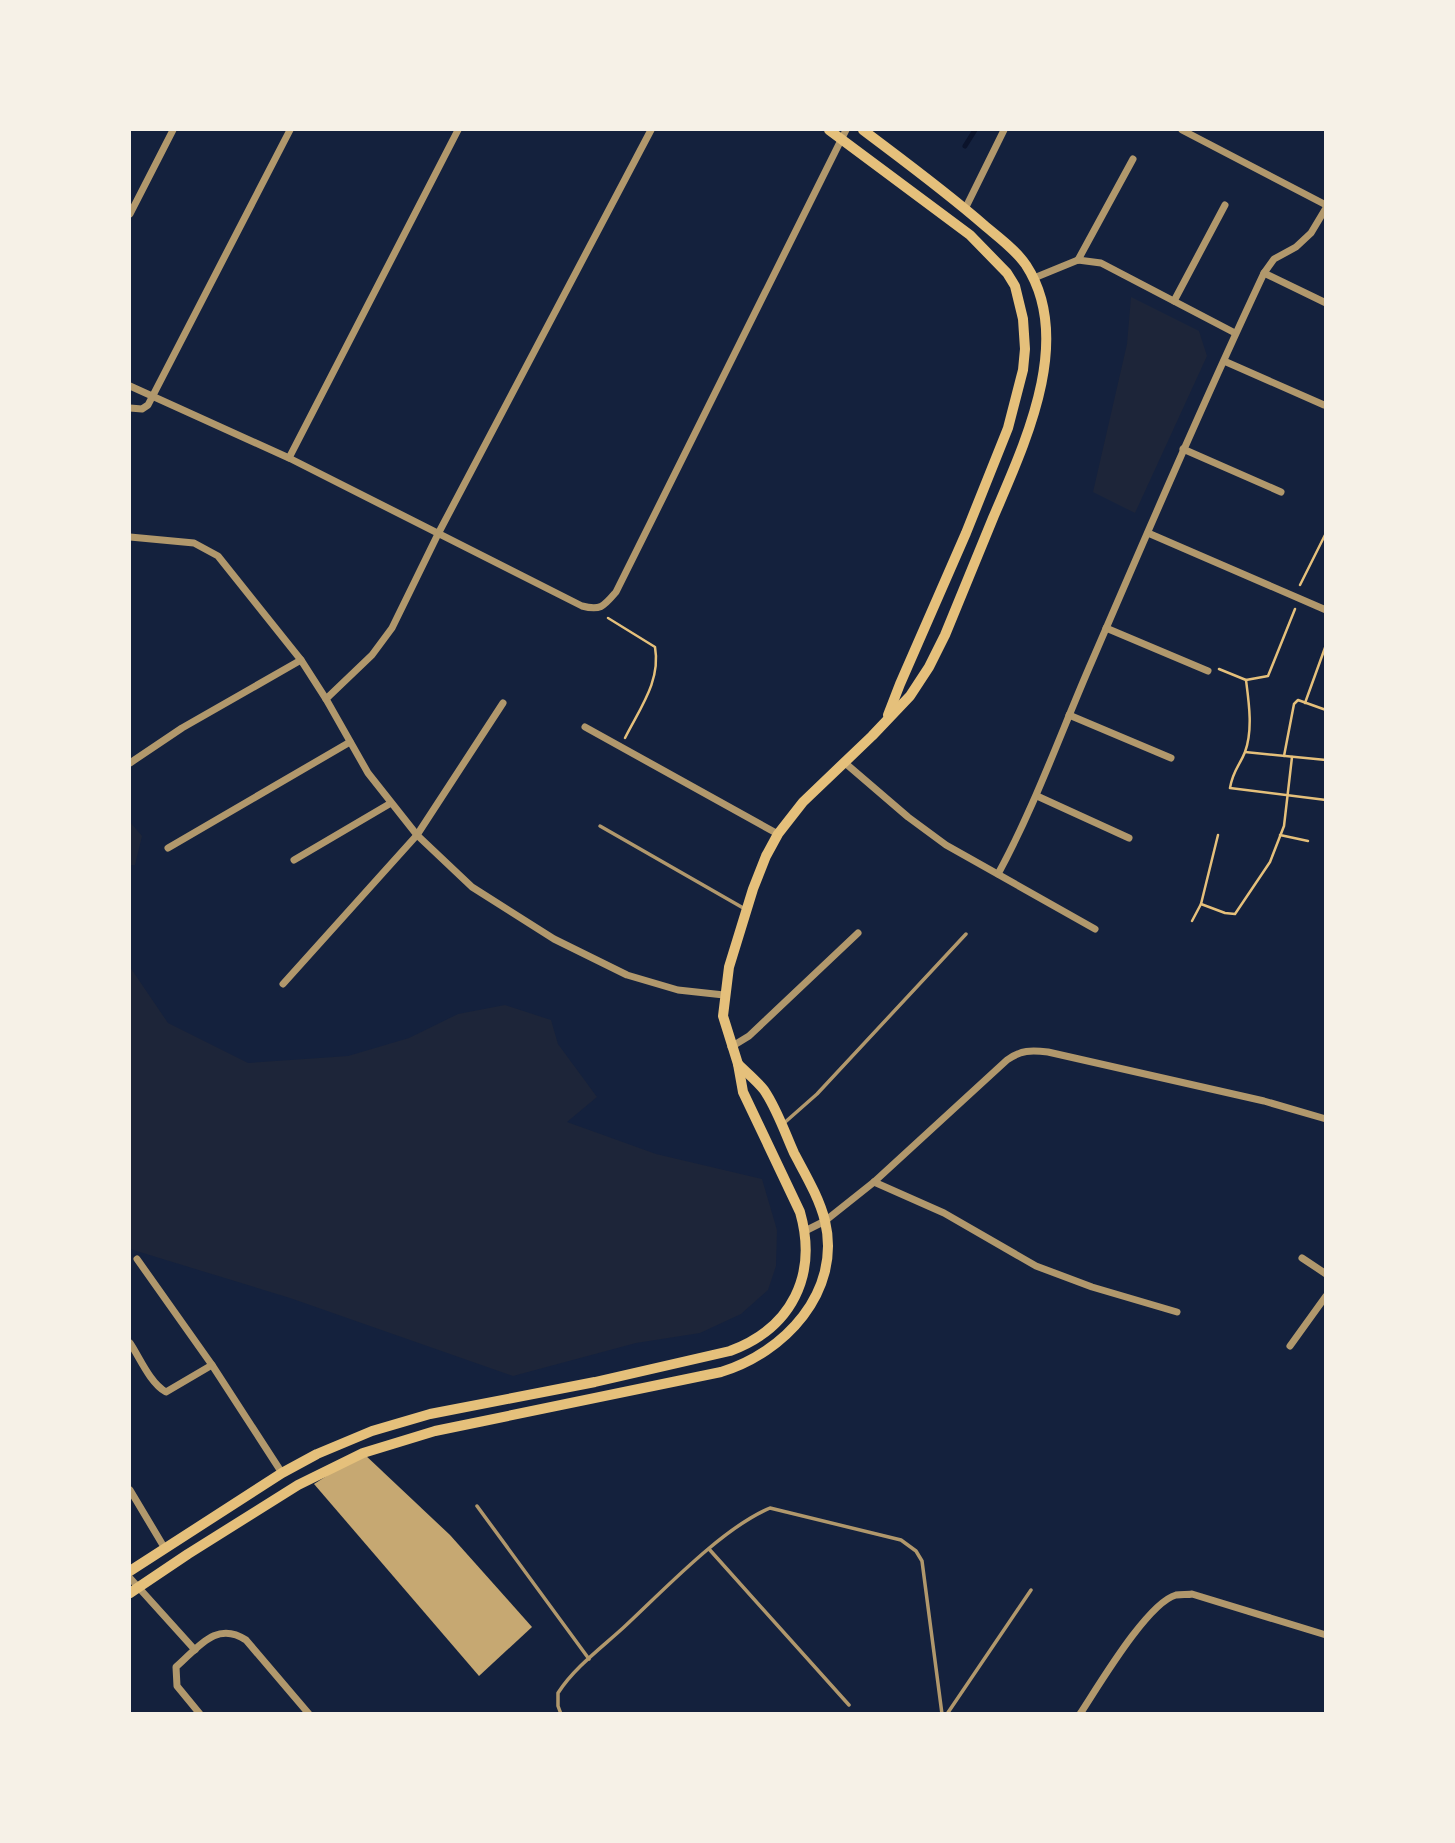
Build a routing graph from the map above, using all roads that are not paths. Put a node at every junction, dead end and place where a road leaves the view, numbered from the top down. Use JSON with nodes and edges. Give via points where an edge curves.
{"nodes":[{"id":1,"x":173,"y":130,"type":"edge"},
{"id":2,"x":290,"y":130,"type":"edge"},
{"id":3,"x":458,"y":130,"type":"edge"},
{"id":4,"x":651,"y":130,"type":"edge"},
{"id":5,"x":829,"y":130,"type":"edge"},
{"id":6,"x":863,"y":130,"type":"edge"},
{"id":7,"x":1004,"y":130,"type":"edge"},
{"id":8,"x":1182,"y":130,"type":"edge"},
{"id":9,"x":844,"y":134,"type":"edge"},
{"id":10,"x":1133,"y":159,"type":"dead end"},
{"id":11,"x":1225,"y":205,"type":"dead end"},
{"id":12,"x":1325,"y":207,"type":"edge"},
{"id":13,"x":965,"y":209,"type":"junction"},
{"id":14,"x":130,"y":214,"type":"edge"},
{"id":15,"x":1078,"y":260,"type":"junction"},
{"id":16,"x":1264,"y":273,"type":"junction"},
{"id":17,"x":1034,"y":278,"type":"junction"},
{"id":18,"x":1174,"y":302,"type":"junction"},
{"id":19,"x":1325,"y":303,"type":"edge"},
{"id":20,"x":1236,"y":333,"type":"junction"},
{"id":21,"x":1224,"y":361,"type":"junction"},
{"id":22,"x":130,"y":386,"type":"edge"},
{"id":23,"x":152,"y":397,"type":"junction"},
{"id":24,"x":1324,"y":405,"type":"edge"},
{"id":25,"x":130,"y":408,"type":"edge"},
{"id":26,"x":1183,"y":449,"type":"junction"},
{"id":27,"x":289,"y":458,"type":"junction"},
{"id":28,"x":990,"y":470,"type":"junction"},
{"id":29,"x":1010,"y":477,"type":"junction"},
{"id":30,"x":1282,"y":492,"type":"dead end"},
{"id":31,"x":1148,"y":533,"type":"junction"},
{"id":32,"x":438,"y":534,"type":"junction"},
{"id":33,"x":130,"y":537,"type":"edge"},
{"id":34,"x":1325,"y":610,"type":"edge"},
{"id":35,"x":1106,"y":628,"type":"junction"},
{"id":36,"x":301,"y":660,"type":"junction"},
{"id":37,"x":1208,"y":671,"type":"road end"},
{"id":38,"x":326,"y":699,"type":"junction"},
{"id":39,"x":503,"y":704,"type":"dead end"},
{"id":40,"x":1069,"y":715,"type":"junction"},
{"id":41,"x":886,"y":721,"type":"junction"},
{"id":42,"x":586,"y":727,"type":"dead end"},
{"id":43,"x":351,"y":743,"type":"junction"},
{"id":44,"x":1171,"y":758,"type":"dead end"},
{"id":45,"x":844,"y":762,"type":"junction"},
{"id":46,"x":130,"y":763,"type":"edge"},
{"id":47,"x":1037,"y":796,"type":"junction"},
{"id":48,"x":391,"y":803,"type":"junction"},
{"id":49,"x":600,"y":826,"type":"dead end"},
{"id":50,"x":778,"y":834,"type":"junction"},
{"id":51,"x":417,"y":835,"type":"junction"},
{"id":52,"x":1129,"y":838,"type":"dead end"},
{"id":53,"x":168,"y":848,"type":"dead end"},
{"id":54,"x":294,"y":860,"type":"dead end"},
{"id":55,"x":998,"y":874,"type":"junction"},
{"id":56,"x":746,"y":911,"type":"junction"},
{"id":57,"x":1095,"y":929,"type":"dead end"},
{"id":58,"x":858,"y":933,"type":"dead end"},
{"id":59,"x":965,"y":934,"type":"dead end"},
{"id":60,"x":283,"y":984,"type":"dead end"},
{"id":61,"x":724,"y":995,"type":"junction"},
{"id":62,"x":731,"y":1047,"type":"junction"},
{"id":63,"x":738,"y":1064,"type":"junction"},
{"id":64,"x":1325,"y":1119,"type":"edge"},
{"id":65,"x":781,"y":1125,"type":"junction"},
{"id":66,"x":874,"y":1182,"type":"junction"},
{"id":67,"x":825,"y":1221,"type":"junction"},
{"id":68,"x":805,"y":1231,"type":"junction"},
{"id":69,"x":1302,"y":1258,"type":"dead end"},
{"id":70,"x":136,"y":1259,"type":"dead end"},
{"id":71,"x":1325,"y":1274,"type":"edge"},
{"id":72,"x":1325,"y":1296,"type":"edge"},
{"id":73,"x":1177,"y":1312,"type":"dead end"},
{"id":74,"x":130,"y":1343,"type":"edge"},
{"id":75,"x":1290,"y":1346,"type":"dead end"},
{"id":76,"x":212,"y":1365,"type":"junction"},
{"id":77,"x":555,"y":1390,"type":"junction"},
{"id":78,"x":558,"y":1406,"type":"junction"},
{"id":79,"x":282,"y":1473,"type":"junction"},
{"id":80,"x":130,"y":1490,"type":"edge"},
{"id":81,"x":477,"y":1506,"type":"dead end"},
{"id":82,"x":163,"y":1548,"type":"junction"},
{"id":83,"x":709,"y":1549,"type":"junction"},
{"id":84,"x":130,"y":1571,"type":"edge"},
{"id":85,"x":130,"y":1578,"type":"edge"},
{"id":86,"x":134,"y":1590,"type":"edge"},
{"id":87,"x":1031,"y":1590,"type":"dead end"},
{"id":88,"x":1325,"y":1635,"type":"edge"},
{"id":89,"x":195,"y":1650,"type":"junction"},
{"id":90,"x":589,"y":1660,"type":"junction"},
{"id":91,"x":849,"y":1705,"type":"dead end"},
{"id":92,"x":200,"y":1713,"type":"edge"},
{"id":93,"x":309,"y":1713,"type":"edge"},
{"id":94,"x":561,"y":1713,"type":"edge"},
{"id":95,"x":942,"y":1713,"type":"edge"},
{"id":96,"x":947,"y":1713,"type":"edge"},
{"id":97,"x":1080,"y":1713,"type":"edge"}],
"edges":[{"from":1,"to":14,"type":"street"},
{"from":2,"to":23,"type":"street"},
{"from":3,"to":27,"type":"street"},
{"from":4,"to":32,"type":"street"},
{"from":5,"to":9,"type":"main road"},
{"from":6,"to":13,"type":"main road"},
{"from":7,"to":13,"type":"street"},
{"from":8,"to":12,"type":"street"},
{"from":9,"to":28,"type":"main road","via":[[970,235],[1018,292],[1025,342],[1021,379]]},
{"from":9,"to":32,"type":"street","via":[[616,592],[604,605],[582,606]]},
{"from":10,"to":15,"type":"street"},
{"from":11,"to":18,"type":"street"},
{"from":12,"to":16,"type":"street","via":[[1311,233],[1274,259]]},
{"from":13,"to":17,"type":"main road","via":[[1016,252]]},
{"from":15,"to":17,"type":"street"},
{"from":15,"to":18,"type":"street","via":[[1101,263]]},
{"from":16,"to":19,"type":"street"},
{"from":16,"to":20,"type":"street"},
{"from":17,"to":29,"type":"main road","via":[[1045,320],[1043,373],[1037,406]]},
{"from":18,"to":20,"type":"street"},
{"from":20,"to":21,"type":"street"},
{"from":21,"to":24,"type":"street"},
{"from":21,"to":26,"type":"street"},
{"from":22,"to":23,"type":"street"},
{"from":23,"to":25,"type":"street","via":[[142,409]]},
{"from":23,"to":27,"type":"street"},
{"from":26,"to":30,"type":"street"},
{"from":26,"to":31,"type":"street"},
{"from":27,"to":32,"type":"street"},
{"from":28,"to":29,"type":"main road"},
{"from":28,"to":41,"type":"main road"},
{"from":29,"to":41,"type":"main road","via":[[929,667]]},
{"from":31,"to":34,"type":"street"},
{"from":31,"to":35,"type":"street"},
{"from":32,"to":38,"type":"street","via":[[392,628],[372,655]]},
{"from":33,"to":36,"type":"street","via":[[194,544],[218,556]]},
{"from":35,"to":37,"type":"street"},
{"from":35,"to":40,"type":"street"},
{"from":36,"to":38,"type":"street"},
{"from":36,"to":46,"type":"street"},
{"from":38,"to":43,"type":"street"},
{"from":39,"to":51,"type":"street"},
{"from":40,"to":44,"type":"street"},
{"from":40,"to":47,"type":"street"},
{"from":41,"to":45,"type":"main road"},
{"from":42,"to":50,"type":"street"},
{"from":43,"to":48,"type":"street"},
{"from":43,"to":53,"type":"street"},
{"from":45,"to":50,"type":"main road"},
{"from":45,"to":55,"type":"street","via":[[930,834]]},
{"from":47,"to":52,"type":"street"},
{"from":47,"to":55,"type":"street"},
{"from":48,"to":51,"type":"street"},
{"from":48,"to":54,"type":"street"},
{"from":49,"to":56,"type":"lane"},
{"from":50,"to":56,"type":"main road"},
{"from":51,"to":60,"type":"street"},
{"from":51,"to":61,"type":"street","via":[[472,887],[554,939],[636,979]]},
{"from":55,"to":57,"type":"street"},
{"from":56,"to":61,"type":"main road"},
{"from":58,"to":62,"type":"street","via":[[749,1036]]},
{"from":59,"to":65,"type":"lane","via":[[817,1094]]},
{"from":61,"to":62,"type":"main road","via":[[724,1025]]},
{"from":62,"to":63,"type":"main road"},
{"from":63,"to":65,"type":"main road","via":[[764,1090]]},
{"from":63,"to":68,"type":"main road","via":[[743,1092]]},
{"from":64,"to":66,"type":"street","via":[[1264,1101],[1029,1050],[1007,1060]]},
{"from":65,"to":67,"type":"main road"},
{"from":66,"to":67,"type":"street"},
{"from":66,"to":73,"type":"street","via":[[944,1213],[1036,1266]]},
{"from":67,"to":68,"type":"street"},
{"from":67,"to":78,"type":"main road","via":[[827,1255],[814,1299],[798,1323],[768,1351],[721,1372]]},
{"from":68,"to":77,"type":"main road","via":[[807,1261],[797,1293],[782,1316],[754,1340],[730,1352]]},
{"from":69,"to":71,"type":"street"},
{"from":70,"to":76,"type":"street"},
{"from":72,"to":75,"type":"street"},
{"from":74,"to":76,"type":"street","via":[[166,1392]]},
{"from":76,"to":79,"type":"street"},
{"from":77,"to":78,"type":"main road"},
{"from":77,"to":79,"type":"main road","via":[[401,1421],[345,1441]]},
{"from":78,"to":86,"type":"main road","via":[[435,1431],[363,1453],[298,1485]]},
{"from":79,"to":82,"type":"main road"},
{"from":80,"to":82,"type":"street"},
{"from":81,"to":90,"type":"lane"},
{"from":82,"to":84,"type":"main road"},
{"from":83,"to":90,"type":"lane"},
{"from":83,"to":91,"type":"lane"},
{"from":83,"to":95,"type":"lane","via":[[770,1508],[901,1539],[922,1561]]},
{"from":85,"to":86,"type":"street"},
{"from":86,"to":89,"type":"street"},
{"from":87,"to":96,"type":"lane"},
{"from":88,"to":97,"type":"street","via":[[1192,1594],[1175,1595],[1140,1626]]},
{"from":89,"to":92,"type":"street","via":[[176,1667],[177,1686]]},
{"from":89,"to":93,"type":"street","via":[[211,1636],[235,1632]]},
{"from":90,"to":94,"type":"lane","via":[[558,1693]]}]}
